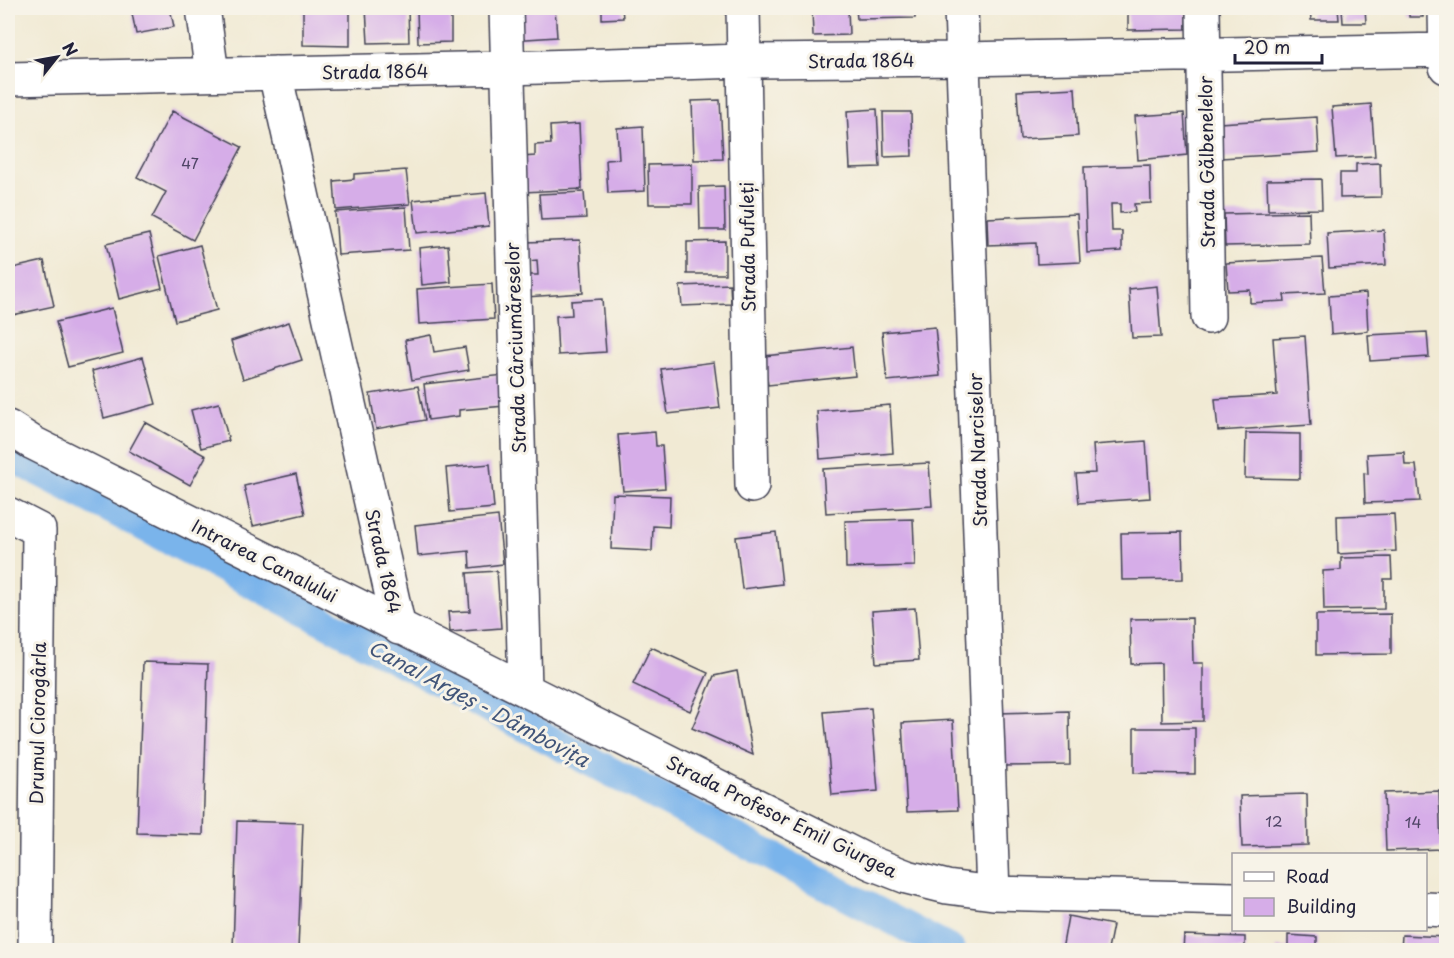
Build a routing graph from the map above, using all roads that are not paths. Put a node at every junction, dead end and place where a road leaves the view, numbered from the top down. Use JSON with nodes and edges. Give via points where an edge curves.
{"nodes":[{"id":1,"x":203,"y":8,"type":"edge"},
{"id":2,"x":506,"y":8,"type":"edge"},
{"id":3,"x":742,"y":8,"type":"edge"},
{"id":4,"x":961,"y":8,"type":"edge"},
{"id":5,"x":1203,"y":8,"type":"edge"},
{"id":6,"x":1445,"y":8,"type":"edge"},
{"id":7,"x":1446,"y":50,"type":"edge"},
{"id":8,"x":1204,"y":54,"type":"junction"},
{"id":9,"x":962,"y":59,"type":"junction"},
{"id":10,"x":744,"y":61,"type":"junction"},
{"id":11,"x":1446,"y":67,"type":"edge"},
{"id":12,"x":507,"y":68,"type":"junction"},
{"id":13,"x":212,"y":74,"type":"junction"},
{"id":14,"x":275,"y":74,"type":"junction"},
{"id":15,"x":8,"y":79,"type":"edge"},
{"id":16,"x":1208,"y":317,"type":"dead end"},
{"id":17,"x":8,"y":427,"type":"edge"},
{"id":18,"x":752,"y":486,"type":"dead end"},
{"id":19,"x":8,"y":514,"type":"edge"},
{"id":20,"x":399,"y":628,"type":"junction"},
{"id":21,"x":525,"y":689,"type":"junction"},
{"id":22,"x":993,"y":893,"type":"junction"},
{"id":23,"x":1232,"y":899,"type":"edge"},
{"id":24,"x":1427,"y":909,"type":"edge"},
{"id":25,"x":1446,"y":910,"type":"edge"},
{"id":26,"x":35,"y":951,"type":"edge"}],
"edges":[{"from":1,"to":13,"type":"street"},
{"from":2,"to":12,"type":"street","name":"Strada Cârciumăreselor"},
{"from":3,"to":10,"type":"street","name":"Strada Pufuleți"},
{"from":4,"to":9,"type":"street","name":"Strada Narciselor"},
{"from":5,"to":8,"type":"street","name":"Strada Gălbenelelor"},
{"from":6,"to":7,"type":"street"},
{"from":7,"to":8,"type":"street","name":"Strada 1864"},
{"from":7,"to":11,"type":"street"},
{"from":8,"to":9,"type":"street","name":"Strada 1864"},
{"from":8,"to":16,"type":"street","name":"Strada Gălbenelelor"},
{"from":9,"to":10,"type":"street","name":"Strada 1864"},
{"from":9,"to":22,"type":"street","name":"Strada Narciselor"},
{"from":10,"to":12,"type":"street","name":"Strada 1864"},
{"from":10,"to":18,"type":"street","name":"Strada Pufuleți"},
{"from":12,"to":14,"type":"street","name":"Strada 1864"},
{"from":12,"to":21,"type":"street","name":"Strada Cârciumăreselor"},
{"from":13,"to":14,"type":"street","name":"Strada 1864"},
{"from":13,"to":15,"type":"street","name":"Strada 1864"},
{"from":14,"to":20,"type":"street","name":"Strada 1864"},
{"from":17,"to":20,"type":"street","name":"Intrarea Canalului"},
{"from":19,"to":26,"type":"street","name":"Drumul Ciorogârla","via":[[39,530]]},
{"from":20,"to":21,"type":"street","name":"Intrarea Canalului"},
{"from":21,"to":22,"type":"street","name":"Strada Profesor Emil Giurgea","via":[[871,864],[947,887]]},
{"from":22,"to":23,"type":"street","name":"Strada Profesor Emil Giurgea"},
{"from":24,"to":25,"type":"street"}]}
